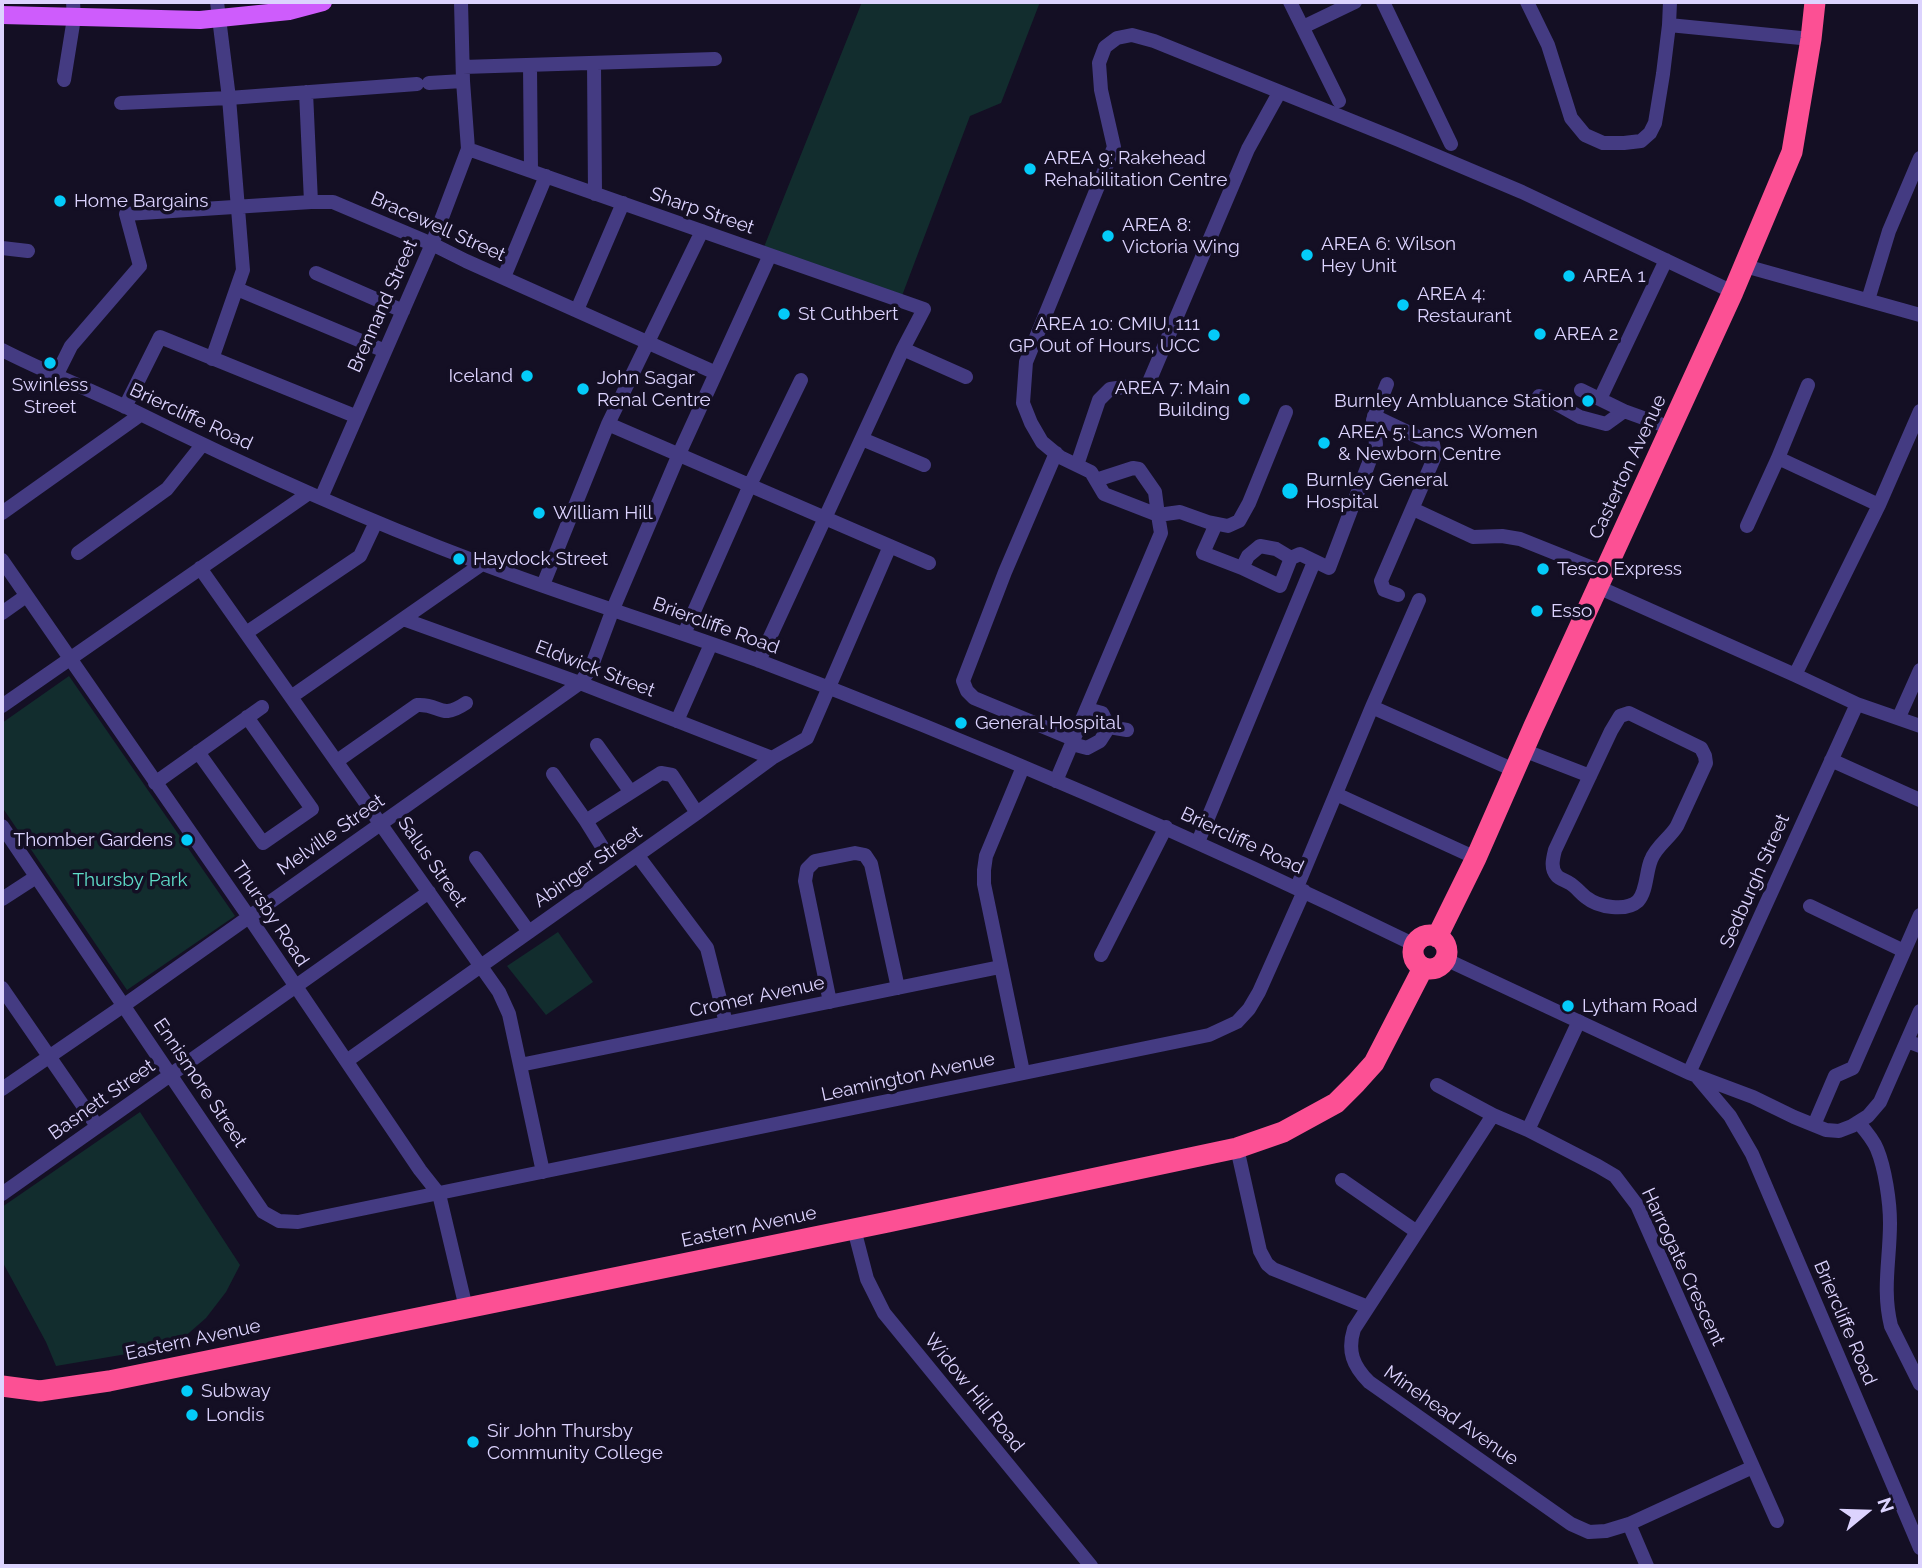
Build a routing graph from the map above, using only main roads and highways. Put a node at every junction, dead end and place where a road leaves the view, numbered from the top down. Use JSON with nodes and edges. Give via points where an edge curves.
{"nodes":[{"id":1,"x":323,"y":2,"type":"edge"},
{"id":2,"x":1815,"y":2,"type":"edge"},
{"id":3,"x":73,"y":10,"type":"edge"},
{"id":4,"x":218,"y":10,"type":"edge"},
{"id":5,"x":2,"y":15,"type":"edge"},
{"id":6,"x":1437,"y":937,"type":"junction"},
{"id":7,"x":1423,"y":968,"type":"junction"},
{"id":8,"x":2,"y":1386,"type":"edge"}],
"edges":[{"from":1,"to":4,"type":"main road","via":[[289,11]]},
{"from":2,"to":6,"type":"highway","name":"Casterton Avenue","via":[[1792,152],[1745,266]]},
{"from":3,"to":4,"type":"main road","via":[[200,20]]},
{"from":3,"to":5,"type":"main road"},
{"from":6,"to":7,"type":"highway","via":[[1446,947],[1445,960],[1436,968]]},
{"from":6,"to":7,"type":"highway","via":[[1424,937],[1415,945],[1414,958]]},
{"from":7,"to":8,"type":"highway","name":"Eastern Avenue","via":[[1374,1063],[1356,1083],[1336,1102],[1283,1132],[1237,1148],[73,1387],[40,1391]]}]}
